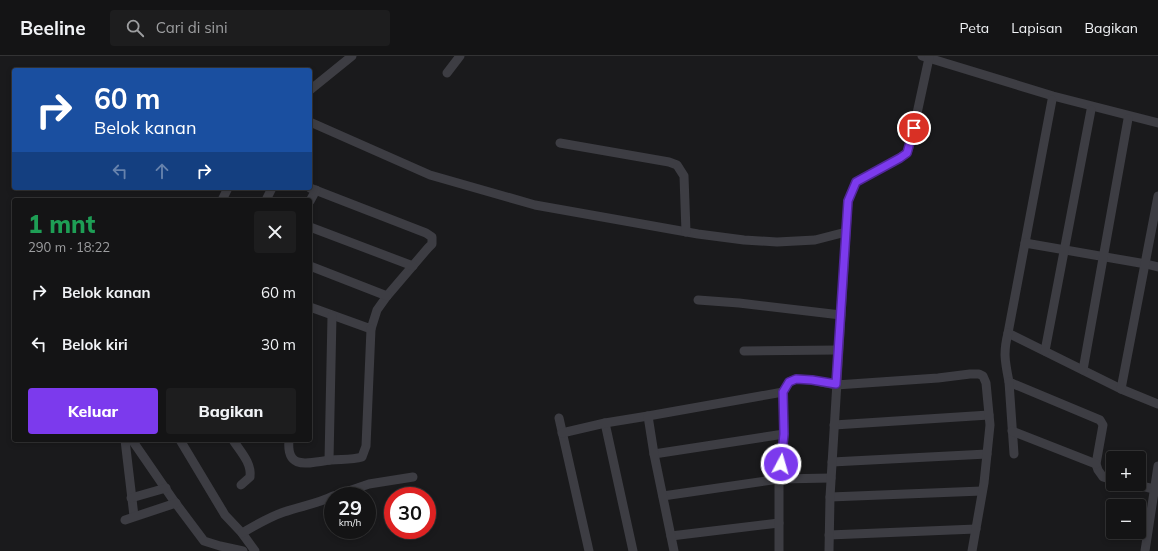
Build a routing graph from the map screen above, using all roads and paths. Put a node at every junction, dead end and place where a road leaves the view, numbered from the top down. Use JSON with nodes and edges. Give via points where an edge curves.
{"nodes":[{"id":1,"x":352,"y":56,"type":"edge"},
{"id":2,"x":460,"y":56,"type":"edge"},
{"id":3,"x":925,"y":57,"type":"edge"},
{"id":4,"x":447,"y":73,"type":"dead end"},
{"id":5,"x":312,"y":88,"type":"edge"},
{"id":6,"x":1052,"y":100,"type":"dead end"},
{"id":7,"x":1091,"y":110,"type":"dead end"},
{"id":8,"x":1128,"y":119,"type":"dead end"},
{"id":9,"x":312,"y":123,"type":"edge"},
{"id":10,"x":1158,"y":123,"type":"edge"},
{"id":11,"x":560,"y":143,"type":"dead end"},
{"id":12,"x":313,"y":189,"type":"edge"},
{"id":13,"x":1158,"y":196,"type":"edge"},
{"id":14,"x":312,"y":228,"type":"edge"},
{"id":15,"x":686,"y":232,"type":"junction"},
{"id":16,"x":846,"y":232,"type":"junction"},
{"id":17,"x":1025,"y":243,"type":"junction"},
{"id":18,"x":1065,"y":250,"type":"junction"},
{"id":19,"x":1103,"y":256,"type":"junction"},
{"id":20,"x":1146,"y":264,"type":"junction"},
{"id":21,"x":413,"y":266,"type":"junction"},
{"id":22,"x":312,"y":267,"type":"edge"},
{"id":23,"x":1158,"y":267,"type":"edge"},
{"id":24,"x":387,"y":296,"type":"junction"},
{"id":25,"x":698,"y":300,"type":"dead end"},
{"id":26,"x":312,"y":308,"type":"edge"},
{"id":27,"x":841,"y":315,"type":"junction"},
{"id":28,"x":332,"y":316,"type":"junction"},
{"id":29,"x":371,"y":329,"type":"junction"},
{"id":30,"x":1008,"y":333,"type":"junction"},
{"id":31,"x":838,"y":350,"type":"junction"},
{"id":32,"x":744,"y":351,"type":"dead end"},
{"id":33,"x":1045,"y":351,"type":"junction"},
{"id":34,"x":1083,"y":370,"type":"junction"},
{"id":35,"x":1009,"y":382,"type":"junction"},
{"id":36,"x":836,"y":384,"type":"junction"},
{"id":37,"x":1121,"y":389,"type":"junction"},
{"id":38,"x":783,"y":392,"type":"junction"},
{"id":39,"x":1158,"y":404,"type":"edge"},
{"id":40,"x":989,"y":414,"type":"junction"},
{"id":41,"x":648,"y":416,"type":"junction"},
{"id":42,"x":558,"y":418,"type":"dead end"},
{"id":43,"x":605,"y":423,"type":"junction"},
{"id":44,"x":834,"y":425,"type":"junction"},
{"id":45,"x":1012,"y":431,"type":"junction"},
{"id":46,"x":562,"y":433,"type":"junction"},
{"id":47,"x":784,"y":434,"type":"junction"},
{"id":48,"x":125,"y":442,"type":"edge"},
{"id":49,"x":133,"y":442,"type":"edge"},
{"id":50,"x":181,"y":442,"type":"edge"},
{"id":51,"x":234,"y":442,"type":"edge"},
{"id":52,"x":283,"y":442,"type":"edge"},
{"id":53,"x":289,"y":442,"type":"edge"},
{"id":54,"x":288,"y":450,"type":"junction"},
{"id":55,"x":654,"y":454,"type":"junction"},
{"id":56,"x":987,"y":454,"type":"junction"},
{"id":57,"x":1014,"y":454,"type":"dead end"},
{"id":58,"x":329,"y":460,"type":"junction"},
{"id":59,"x":832,"y":462,"type":"junction"},
{"id":60,"x":1096,"y":464,"type":"junction"},
{"id":61,"x":1158,"y":466,"type":"edge"},
{"id":62,"x":413,"y":477,"type":"dead end"},
{"id":63,"x":831,"y":478,"type":"junction"},
{"id":64,"x":1106,"y":478,"type":"edge"},
{"id":65,"x":779,"y":479,"type":"junction"},
{"id":66,"x":241,"y":485,"type":"dead end"},
{"id":67,"x":360,"y":487,"type":"edge"},
{"id":68,"x":1146,"y":487,"type":"edge"},
{"id":69,"x":166,"y":488,"type":"junction"},
{"id":70,"x":1154,"y":489,"type":"junction"},
{"id":71,"x":982,"y":491,"type":"junction"},
{"id":72,"x":663,"y":496,"type":"junction"},
{"id":73,"x":830,"y":497,"type":"junction"},
{"id":74,"x":131,"y":498,"type":"junction"},
{"id":75,"x":324,"y":500,"type":"edge"},
{"id":76,"x":176,"y":503,"type":"junction"},
{"id":77,"x":1154,"y":514,"type":"edge"},
{"id":78,"x":134,"y":516,"type":"junction"},
{"id":79,"x":124,"y":520,"type":"dead end"},
{"id":80,"x":779,"y":523,"type":"junction"},
{"id":81,"x":976,"y":529,"type":"junction"},
{"id":82,"x":242,"y":533,"type":"junction"},
{"id":83,"x":829,"y":535,"type":"junction"},
{"id":84,"x":671,"y":536,"type":"junction"},
{"id":85,"x":243,"y":551,"type":"edge"},
{"id":86,"x":255,"y":551,"type":"edge"},
{"id":87,"x":589,"y":551,"type":"edge"},
{"id":88,"x":632,"y":551,"type":"edge"},
{"id":89,"x":674,"y":551,"type":"edge"},
{"id":90,"x":779,"y":551,"type":"edge"},
{"id":91,"x":829,"y":551,"type":"edge"},
{"id":92,"x":972,"y":551,"type":"edge"},
{"id":93,"x":1145,"y":551,"type":"edge"}],
"edges":[{"from":1,"to":5,"type":"street"},
{"from":2,"to":4,"type":"street"},
{"from":3,"to":10,"type":"street","via":[[1053,96]]},
{"from":3,"to":16,"type":"street","via":[[907,153],[856,182],[848,201]]},
{"from":6,"to":17,"type":"street"},
{"from":7,"to":18,"type":"street"},
{"from":8,"to":19,"type":"street"},
{"from":9,"to":15,"type":"street","via":[[430,175],[484,191],[535,205]]},
{"from":11,"to":15,"type":"street","via":[[677,165],[684,176]]},
{"from":12,"to":21,"type":"street","via":[[432,237],[432,244]]},
{"from":13,"to":20,"type":"street"},
{"from":14,"to":21,"type":"street"},
{"from":15,"to":16,"type":"street","via":[[777,242],[815,240]]},
{"from":16,"to":27,"type":"street"},
{"from":17,"to":18,"type":"street"},
{"from":17,"to":30,"type":"street"},
{"from":18,"to":19,"type":"street"},
{"from":18,"to":33,"type":"street"},
{"from":19,"to":20,"type":"street"},
{"from":19,"to":34,"type":"street"},
{"from":20,"to":23,"type":"street"},
{"from":20,"to":37,"type":"street"},
{"from":21,"to":24,"type":"street"},
{"from":22,"to":24,"type":"street"},
{"from":24,"to":29,"type":"street","via":[[377,310]]},
{"from":25,"to":27,"type":"street"},
{"from":26,"to":28,"type":"street"},
{"from":27,"to":31,"type":"street"},
{"from":28,"to":29,"type":"street"},
{"from":28,"to":58,"type":"street"},
{"from":29,"to":58,"type":"street","via":[[366,446],[362,457]]},
{"from":30,"to":33,"type":"street"},
{"from":30,"to":35,"type":"street","via":[[1004,349]]},
{"from":31,"to":32,"type":"street"},
{"from":31,"to":36,"type":"street"},
{"from":33,"to":34,"type":"street"},
{"from":34,"to":37,"type":"street"},
{"from":35,"to":45,"type":"street"},
{"from":35,"to":60,"type":"street","via":[[1100,420],[1103,425]]},
{"from":36,"to":38,"type":"street","via":[[796,379],[789,382]]},
{"from":36,"to":40,"type":"street","via":[[979,374],[986,383]]},
{"from":36,"to":44,"type":"street"},
{"from":37,"to":39,"type":"street"},
{"from":38,"to":41,"type":"street"},
{"from":38,"to":47,"type":"street"},
{"from":40,"to":44,"type":"street"},
{"from":40,"to":56,"type":"street"},
{"from":41,"to":43,"type":"street"},
{"from":41,"to":55,"type":"street"},
{"from":42,"to":46,"type":"street"},
{"from":43,"to":46,"type":"street"},
{"from":43,"to":88,"type":"street"},
{"from":44,"to":59,"type":"street"},
{"from":45,"to":57,"type":"street"},
{"from":45,"to":60,"type":"street"},
{"from":46,"to":87,"type":"street"},
{"from":47,"to":55,"type":"street"},
{"from":47,"to":65,"type":"street"},
{"from":48,"to":74,"type":"street"},
{"from":49,"to":69,"type":"street"},
{"from":50,"to":82,"type":"street","via":[[225,516]]},
{"from":51,"to":66,"type":"street","via":[[250,470],[250,477]]},
{"from":52,"to":54,"type":"street"},
{"from":53,"to":54,"type":"street"},
{"from":54,"to":58,"type":"street","via":[[298,463]]},
{"from":55,"to":72,"type":"street"},
{"from":56,"to":59,"type":"street"},
{"from":56,"to":71,"type":"street"},
{"from":59,"to":63,"type":"street"},
{"from":60,"to":64,"type":"street"},
{"from":61,"to":70,"type":"street"},
{"from":62,"to":67,"type":"street"},
{"from":63,"to":65,"type":"street"},
{"from":63,"to":73,"type":"street"},
{"from":65,"to":72,"type":"street"},
{"from":65,"to":80,"type":"street"},
{"from":68,"to":70,"type":"street"},
{"from":69,"to":74,"type":"street"},
{"from":69,"to":76,"type":"street"},
{"from":70,"to":77,"type":"street"},
{"from":71,"to":73,"type":"street"},
{"from":71,"to":81,"type":"street"},
{"from":72,"to":84,"type":"street"},
{"from":73,"to":83,"type":"street"},
{"from":74,"to":78,"type":"street"},
{"from":75,"to":82,"type":"street","via":[[272,516]]},
{"from":76,"to":78,"type":"street"},
{"from":76,"to":85,"type":"street","via":[[204,541]]},
{"from":77,"to":93,"type":"street"},
{"from":78,"to":79,"type":"street"},
{"from":80,"to":84,"type":"street"},
{"from":80,"to":90,"type":"street"},
{"from":81,"to":83,"type":"street"},
{"from":81,"to":92,"type":"street"},
{"from":82,"to":86,"type":"street"},
{"from":83,"to":91,"type":"street"},
{"from":84,"to":89,"type":"street"}]}
